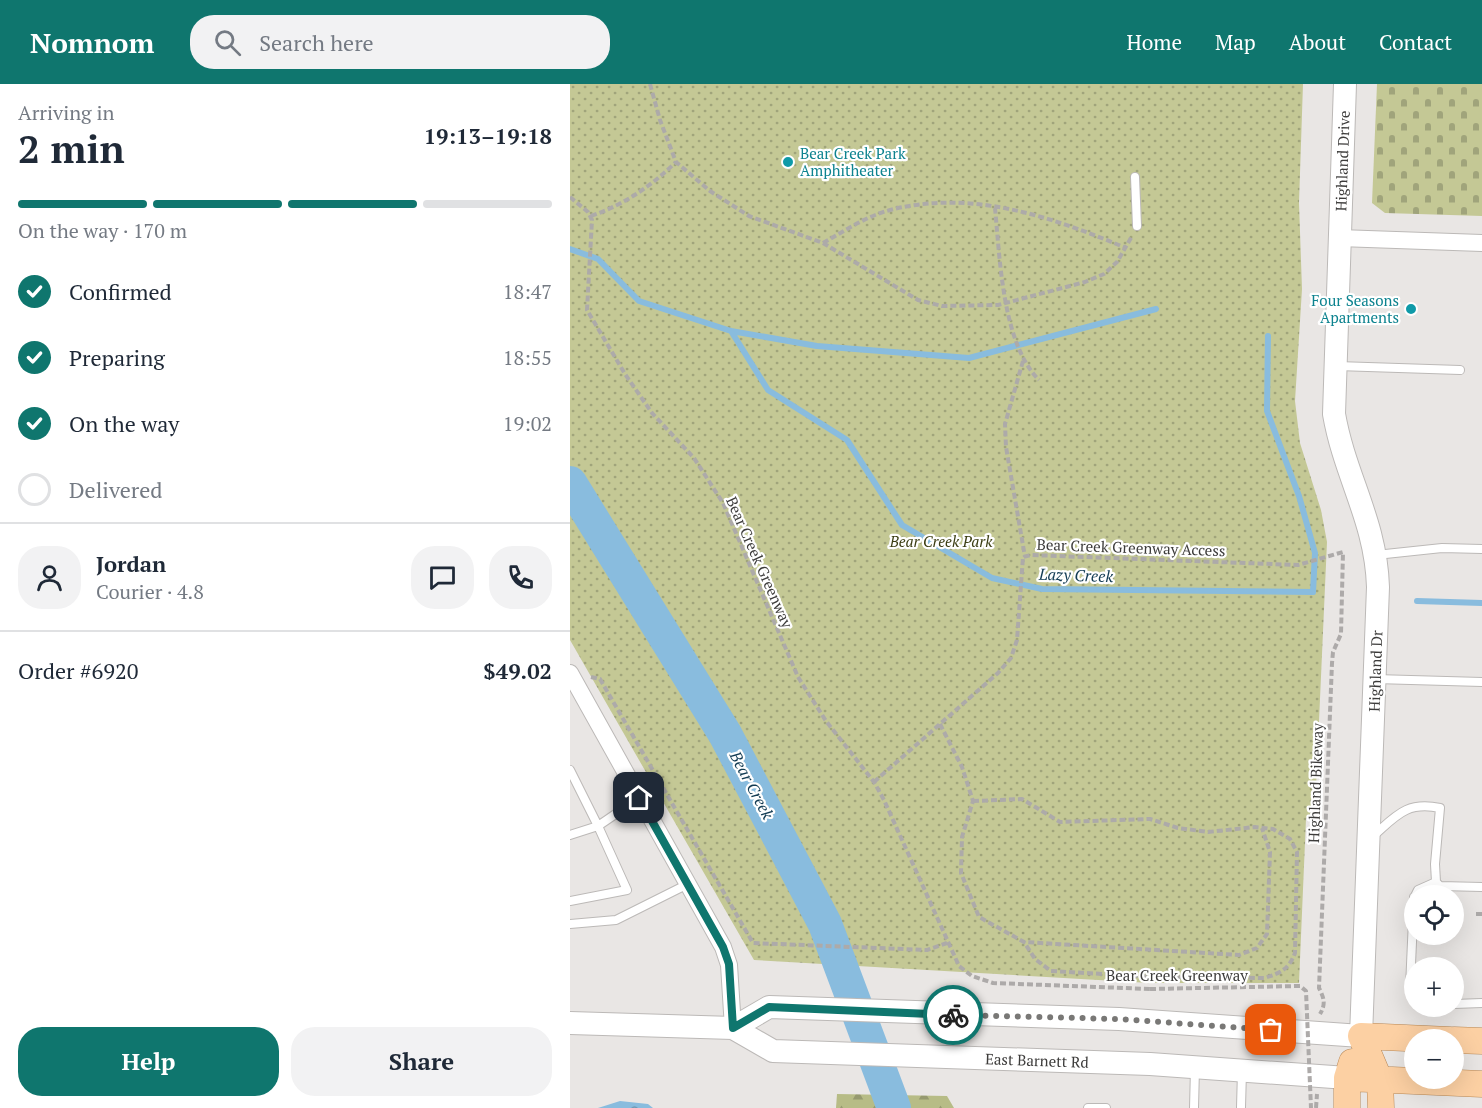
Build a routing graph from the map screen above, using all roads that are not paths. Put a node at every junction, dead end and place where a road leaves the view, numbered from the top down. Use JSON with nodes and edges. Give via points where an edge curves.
{"nodes":[{"id":1,"x":1345,"y":84,"type":"edge"},
{"id":2,"x":1135,"y":177,"type":"dead end"},
{"id":3,"x":1137,"y":226,"type":"road end"},
{"id":4,"x":1340,"y":238,"type":"junction"},
{"id":5,"x":1482,"y":243,"type":"edge"},
{"id":6,"x":1334,"y":366,"type":"junction"},
{"id":7,"x":1460,"y":370,"type":"dead end"},
{"id":8,"x":1482,"y":549,"type":"edge"},
{"id":9,"x":1376,"y":555,"type":"junction"},
{"id":10,"x":578,"y":675,"type":"edge"},
{"id":11,"x":1374,"y":679,"type":"junction"},
{"id":12,"x":1482,"y":682,"type":"edge"},
{"id":13,"x":570,"y":770,"type":"edge"},
{"id":14,"x":639,"y":798,"type":"junction"},
{"id":15,"x":598,"y":826,"type":"junction"},
{"id":16,"x":570,"y":835,"type":"edge"},
{"id":17,"x":1368,"y":840,"type":"junction"},
{"id":18,"x":1436,"y":882,"type":"junction"},
{"id":19,"x":688,"y":884,"type":"junction"},
{"id":20,"x":1429,"y":885,"type":"edge"},
{"id":21,"x":1482,"y":886,"type":"edge"},
{"id":22,"x":570,"y":901,"type":"edge"},
{"id":23,"x":570,"y":924,"type":"edge"},
{"id":24,"x":1482,"y":1003,"type":"edge"},
{"id":25,"x":1464,"y":1004,"type":"edge"},
{"id":26,"x":570,"y":1023,"type":"edge"},
{"id":27,"x":733,"y":1028,"type":"junction"},
{"id":28,"x":1361,"y":1036,"type":"junction"},
{"id":29,"x":1404,"y":1038,"type":"edge"},
{"id":30,"x":1464,"y":1040,"type":"edge"},
{"id":31,"x":1482,"y":1041,"type":"edge"},
{"id":32,"x":1196,"y":1068,"type":"junction"},
{"id":33,"x":1242,"y":1071,"type":"junction"},
{"id":34,"x":1347,"y":1078,"type":"junction"},
{"id":35,"x":1380,"y":1081,"type":"junction"},
{"id":36,"x":1482,"y":1084,"type":"edge"},
{"id":37,"x":1241,"y":1107,"type":"edge"},
{"id":38,"x":1088,"y":1108,"type":"edge"},
{"id":39,"x":1106,"y":1108,"type":"edge"},
{"id":40,"x":1194,"y":1108,"type":"edge"},
{"id":41,"x":1347,"y":1108,"type":"edge"},
{"id":42,"x":1381,"y":1108,"type":"edge"}],
"edges":[{"from":1,"to":4,"type":"main road","name":"Highland Drive"},
{"from":2,"to":3,"type":"lane"},
{"from":4,"to":5,"type":"street"},
{"from":4,"to":6,"type":"main road","name":"Highland Dr"},
{"from":6,"to":7,"type":"lane"},
{"from":6,"to":9,"type":"main road","name":"Highland Dr","via":[[1338,438]]},
{"from":8,"to":9,"type":"lane","via":[[1442,548]]},
{"from":9,"to":11,"type":"main road","name":"Highland Dr"},
{"from":10,"to":14,"type":"street"},
{"from":11,"to":12,"type":"lane"},
{"from":11,"to":17,"type":"main road","name":"Highland Dr"},
{"from":13,"to":15,"type":"lane"},
{"from":14,"to":15,"type":"lane"},
{"from":14,"to":19,"type":"street"},
{"from":15,"to":16,"type":"lane"},
{"from":15,"to":22,"type":"lane","via":[[627,890]]},
{"from":17,"to":18,"type":"lane","via":[[1412,807],[1440,808]]},
{"from":17,"to":28,"type":"main road","name":"Highland Dr"},
{"from":18,"to":20,"type":"lane"},
{"from":18,"to":21,"type":"lane","via":[[1440,886]]},
{"from":19,"to":23,"type":"lane","via":[[616,920]]},
{"from":19,"to":27,"type":"street","via":[[729,964]]},
{"from":24,"to":25,"type":"lane"},
{"from":26,"to":27,"type":"main road","name":"East Barnett Rd"},
{"from":27,"to":28,"type":"main road","via":[[769,1007],[1119,1019]]},
{"from":27,"to":32,"type":"main road","name":"East Barnett Rd","via":[[773,1051]]},
{"from":28,"to":29,"type":"main road"},
{"from":28,"to":34,"type":"main road","name":"Highland Dr"},
{"from":28,"to":35,"type":"main road"},
{"from":30,"to":31,"type":"main road"},
{"from":32,"to":33,"type":"main road","name":"East Barnett Rd"},
{"from":32,"to":40,"type":"lane"},
{"from":33,"to":34,"type":"main road","name":"East Barnett Rd"},
{"from":33,"to":37,"type":"lane"},
{"from":34,"to":35,"type":"main road"},
{"from":34,"to":41,"type":"main road","name":"Highland Dr"},
{"from":35,"to":36,"type":"main road"},
{"from":35,"to":42,"type":"main road"},
{"from":38,"to":39,"type":"lane"}]}
